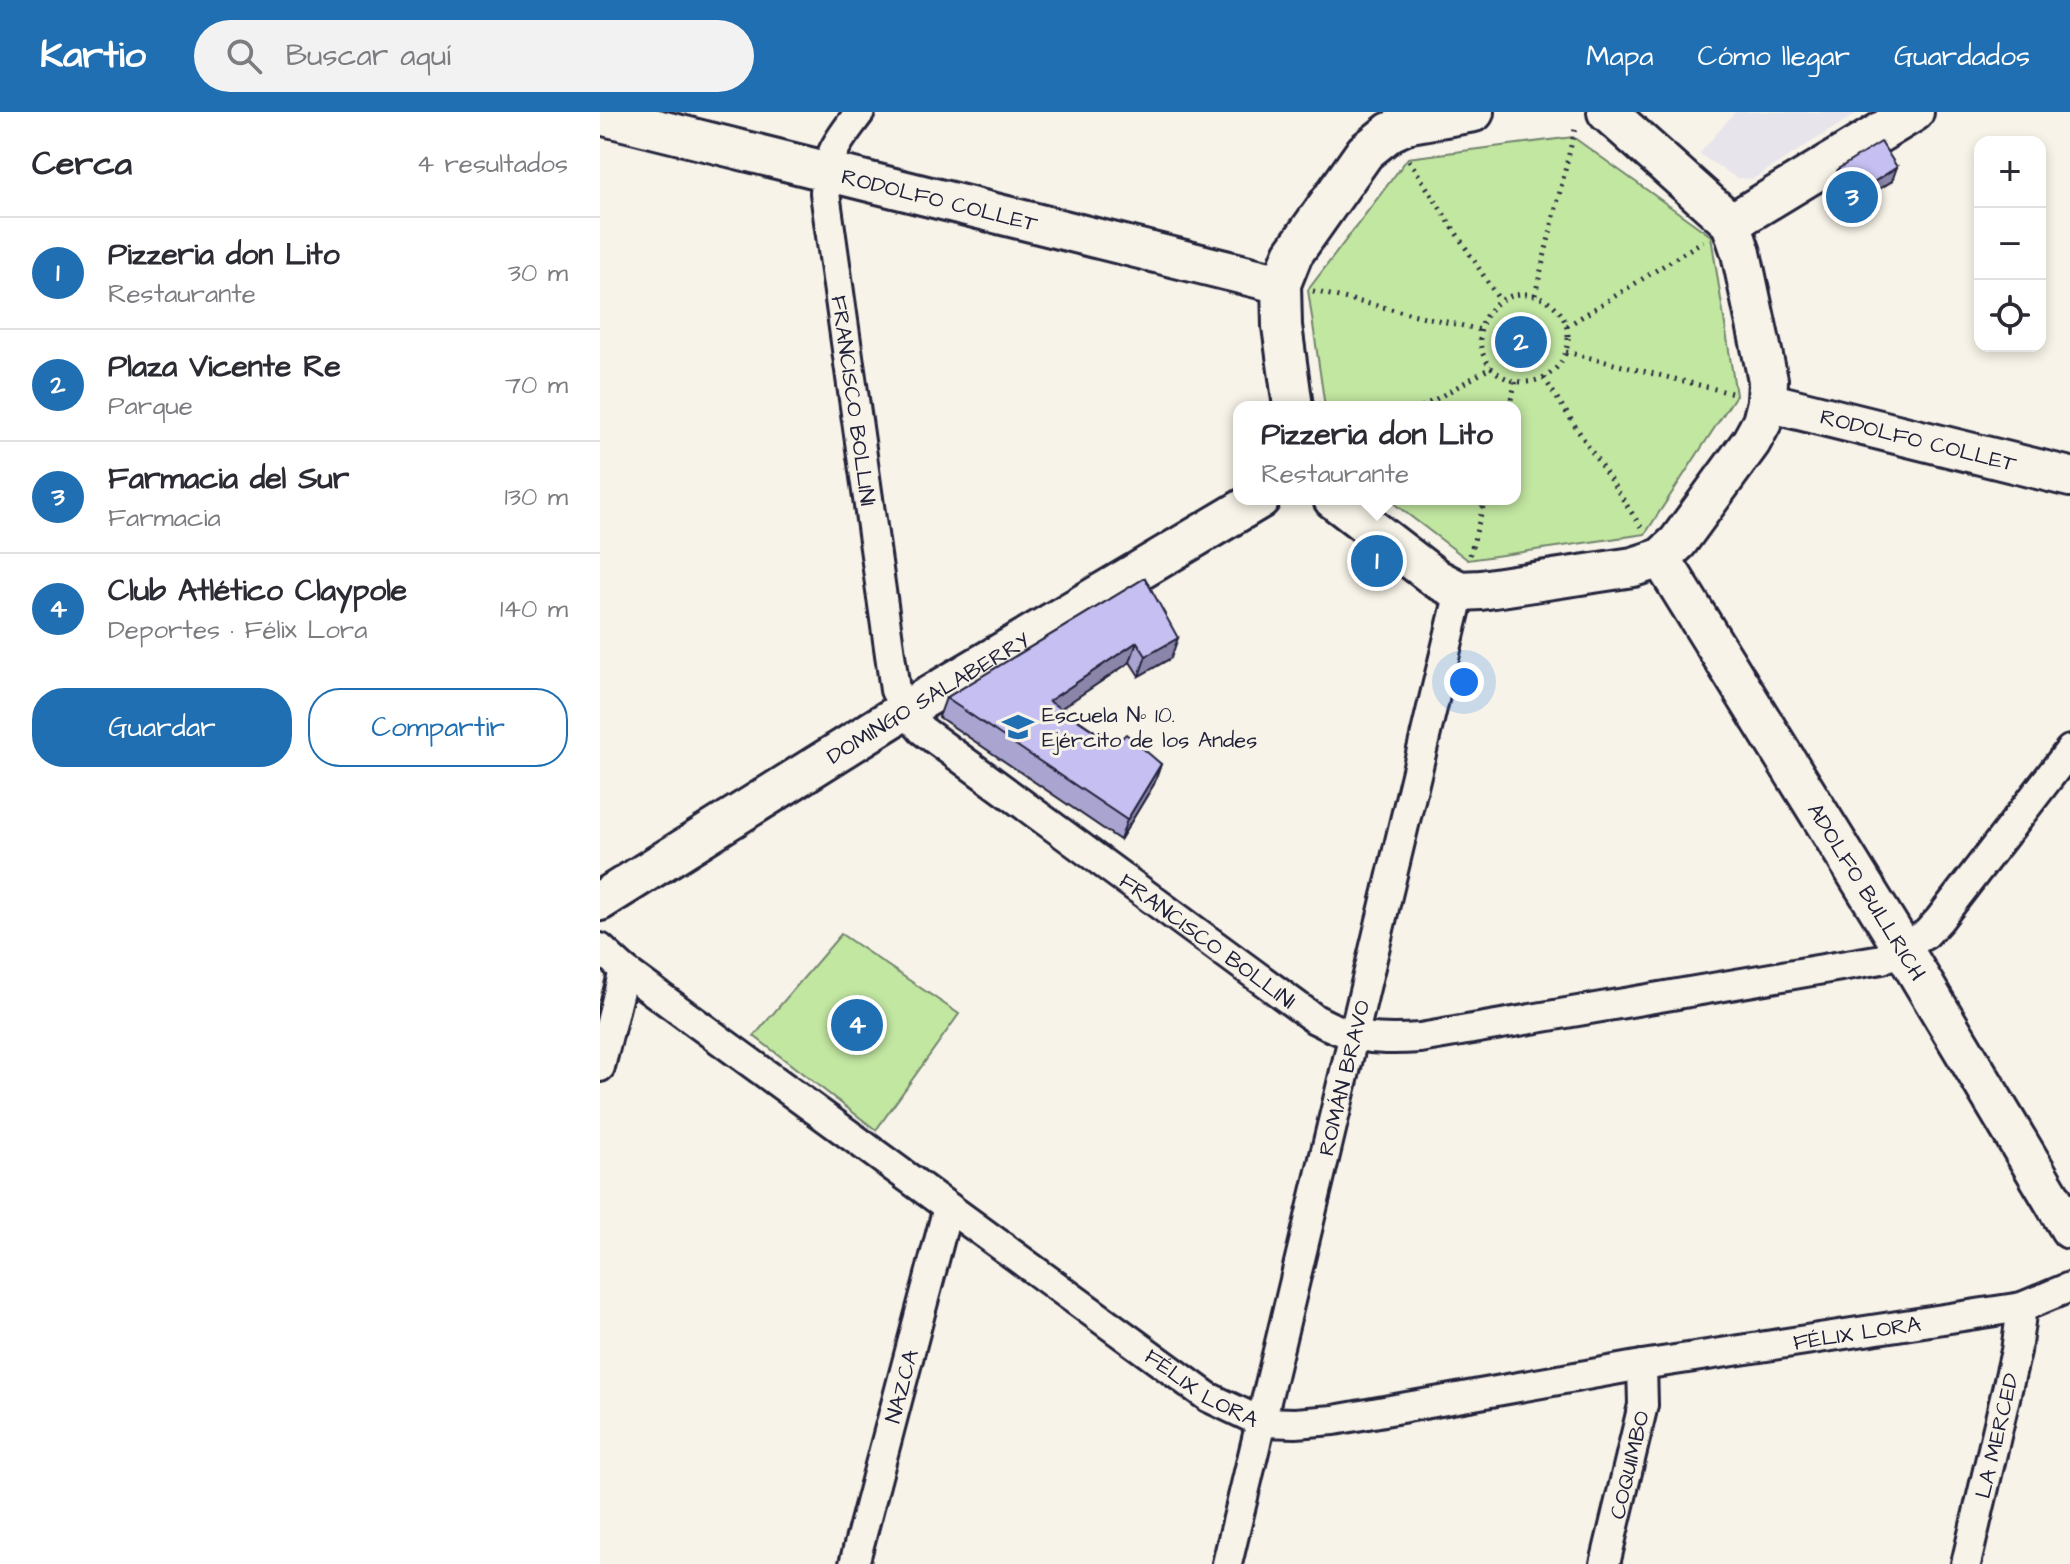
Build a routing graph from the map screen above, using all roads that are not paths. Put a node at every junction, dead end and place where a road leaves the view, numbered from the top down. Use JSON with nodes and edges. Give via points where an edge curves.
{"nodes":[{"id":1,"x":860,"y":112,"type":"edge"},
{"id":2,"x":1474,"y":112,"type":"edge"},
{"id":3,"x":1914,"y":112,"type":"edge"},
{"id":4,"x":600,"y":115,"type":"edge"},
{"id":5,"x":1592,"y":118,"type":"edge"},
{"id":6,"x":1384,"y":122,"type":"edge"},
{"id":7,"x":826,"y":170,"type":"junction"},
{"id":8,"x":1731,"y":223,"type":"junction"},
{"id":9,"x":1281,"y":284,"type":"junction"},
{"id":10,"x":1292,"y":401,"type":"edge"},
{"id":11,"x":1767,"y":402,"type":"junction"},
{"id":12,"x":2070,"y":477,"type":"edge"},
{"id":13,"x":1250,"y":505,"type":"edge"},
{"id":14,"x":1341,"y":505,"type":"edge"},
{"id":15,"x":1661,"y":558,"type":"junction"},
{"id":16,"x":1460,"y":591,"type":"junction"},
{"id":17,"x":905,"y":710,"type":"junction"},
{"id":18,"x":2070,"y":750,"type":"edge"},
{"id":19,"x":600,"y":901,"type":"edge"},
{"id":20,"x":600,"y":948,"type":"edge"},
{"id":21,"x":1903,"y":949,"type":"junction"},
{"id":22,"x":624,"y":970,"type":"junction"},
{"id":23,"x":1354,"y":1037,"type":"junction"},
{"id":24,"x":600,"y":1067,"type":"edge"},
{"id":25,"x":948,"y":1207,"type":"junction"},
{"id":26,"x":2070,"y":1229,"type":"edge"},
{"id":27,"x":2070,"y":1287,"type":"edge"},
{"id":28,"x":2022,"y":1307,"type":"junction"},
{"id":29,"x":1642,"y":1365,"type":"junction"},
{"id":30,"x":1261,"y":1422,"type":"junction"},
{"id":31,"x":854,"y":1564,"type":"edge"},
{"id":32,"x":1227,"y":1564,"type":"edge"},
{"id":33,"x":1605,"y":1564,"type":"edge"},
{"id":34,"x":1966,"y":1564,"type":"edge"}],
"edges":[{"from":1,"to":7,"type":"street","name":"FRANCISCO BOLLINI","via":[[832,149]]},
{"from":2,"to":6,"type":"street"},
{"from":3,"to":8,"type":"street"},
{"from":4,"to":7,"type":"street","name":"RODOLFO COLLET"},
{"from":5,"to":8,"type":"street"},
{"from":6,"to":9,"type":"street","via":[[1293,254]]},
{"from":7,"to":9,"type":"street","name":"RODOLFO COLLET"},
{"from":7,"to":17,"type":"street","name":"FRANCISCO BOLLINI","via":[[890,671]]},
{"from":8,"to":11,"type":"street","via":[[1768,380]]},
{"from":9,"to":10,"type":"street"},
{"from":11,"to":12,"type":"street","name":"RODOLFO COLLET"},
{"from":11,"to":15,"type":"street","via":[[1751,442]]},
{"from":13,"to":17,"type":"street","name":"DOMINGO SALABERRY"},
{"from":14,"to":16,"type":"street"},
{"from":15,"to":16,"type":"street","via":[[1633,567]]},
{"from":15,"to":21,"type":"street","name":"ADOLFO BULLRICH"},
{"from":16,"to":23,"type":"street","name":"ROMÁN BRAVO"},
{"from":17,"to":19,"type":"street","name":"DOMINGO SALABERRY"},
{"from":17,"to":23,"type":"street","name":"FRANCISCO BOLLINI","via":[[922,730],[1315,1019]]},
{"from":18,"to":21,"type":"street","name":"FRANCISCO BOLLINI","via":[[1939,920]]},
{"from":20,"to":22,"type":"street","name":"FÉLIX LORA"},
{"from":21,"to":23,"type":"street","name":"FRANCISCO BOLLINI","via":[[1855,965],[1420,1038]]},
{"from":21,"to":26,"type":"street","name":"ADOLFO BULLRICH"},
{"from":22,"to":24,"type":"street"},
{"from":22,"to":25,"type":"street","name":"FÉLIX LORA"},
{"from":23,"to":30,"type":"street","name":"ROMÁN BRAVO"},
{"from":25,"to":30,"type":"street","name":"FÉLIX LORA","via":[[1208,1397]]},
{"from":25,"to":31,"type":"street","name":"NAZCA"},
{"from":27,"to":28,"type":"street","name":"FÉLIX LORA"},
{"from":28,"to":29,"type":"street","name":"FÉLIX LORA"},
{"from":28,"to":34,"type":"street","name":"LA MERCED"},
{"from":29,"to":30,"type":"street","name":"FÉLIX LORA","via":[[1334,1420]]},
{"from":29,"to":33,"type":"street","name":"COQUIMBO","via":[[1643,1405]]},
{"from":30,"to":32,"type":"street","name":"ROMÁN BRAVO"}]}
